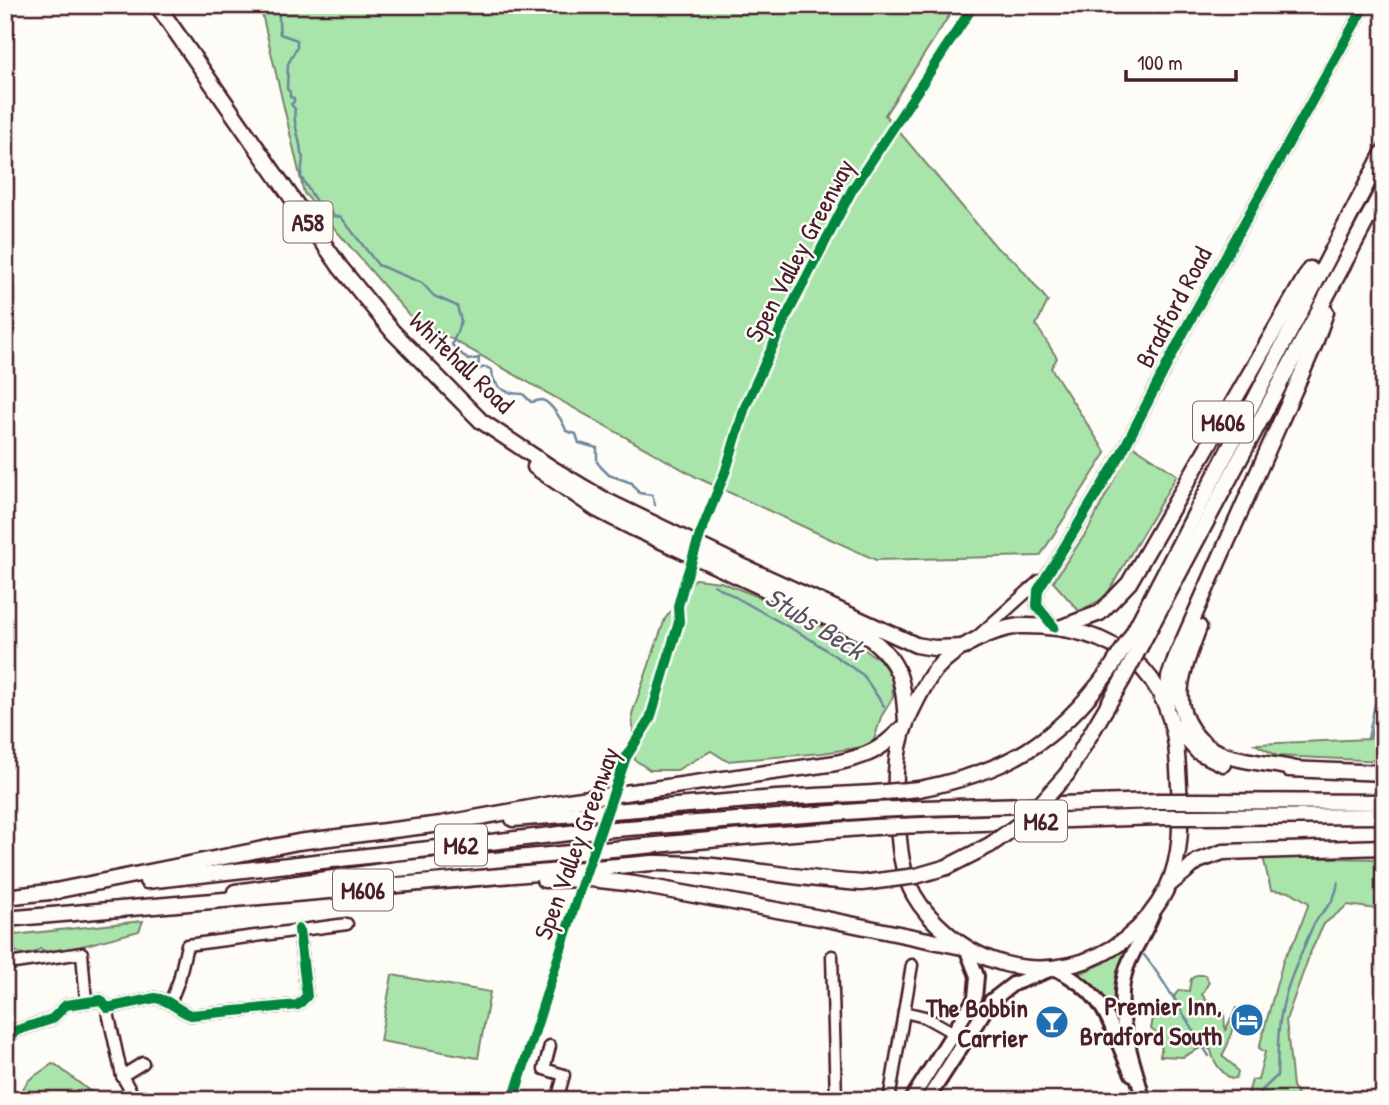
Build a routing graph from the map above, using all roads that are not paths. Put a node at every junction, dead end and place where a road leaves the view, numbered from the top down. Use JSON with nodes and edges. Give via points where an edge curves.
{"nodes":[{"id":1,"x":157,"y":5,"type":"edge"},
{"id":2,"x":1365,"y":5,"type":"edge"},
{"id":3,"x":1384,"y":151,"type":"edge"},
{"id":4,"x":1384,"y":188,"type":"edge"},
{"id":5,"x":1363,"y":189,"type":"junction"},
{"id":6,"x":1338,"y":275,"type":"junction"},
{"id":7,"x":481,"y":421,"type":"junction"},
{"id":8,"x":1220,"y":562,"type":"junction"},
{"id":9,"x":1050,"y":570,"type":"junction"},
{"id":10,"x":1057,"y":627,"type":"junction"},
{"id":11,"x":1137,"y":639,"type":"junction"},
{"id":12,"x":967,"y":645,"type":"junction"},
{"id":13,"x":1169,"y":717,"type":"junction"},
{"id":14,"x":905,"y":723,"type":"junction"},
{"id":15,"x":1296,"y":769,"type":"junction"},
{"id":16,"x":1384,"y":774,"type":"edge"},
{"id":17,"x":1384,"y":802,"type":"edge"},
{"id":18,"x":1384,"y":816,"type":"edge"},
{"id":19,"x":441,"y":824,"type":"junction"},
{"id":20,"x":1384,"y":847,"type":"edge"},
{"id":21,"x":434,"y":884,"type":"junction"},
{"id":22,"x":1167,"y":888,"type":"junction"},
{"id":23,"x":50,"y":892,"type":"junction"},
{"id":24,"x":5,"y":897,"type":"edge"},
{"id":25,"x":1157,"y":903,"type":"junction"},
{"id":26,"x":74,"y":914,"type":"junction"},
{"id":27,"x":5,"y":919,"type":"edge"},
{"id":28,"x":347,"y":924,"type":"dead end"},
{"id":29,"x":299,"y":929,"type":"junction"},
{"id":30,"x":964,"y":948,"type":"junction"},
{"id":31,"x":832,"y":956,"type":"dead end"},
{"id":32,"x":8,"y":964,"type":"dead end"},
{"id":33,"x":912,"y":965,"type":"dead end"},
{"id":34,"x":1054,"y":969,"type":"junction"},
{"id":35,"x":86,"y":1002,"type":"junction"},
{"id":36,"x":170,"y":1003,"type":"junction"},
{"id":37,"x":107,"y":1008,"type":"junction"},
{"id":38,"x":904,"y":1012,"type":"junction"},
{"id":39,"x":7,"y":1035,"type":"edge"},
{"id":40,"x":959,"y":1036,"type":"junction"},
{"id":41,"x":550,"y":1046,"type":"dead end"},
{"id":42,"x":143,"y":1063,"type":"dead end"},
{"id":43,"x":121,"y":1076,"type":"junction"},
{"id":44,"x":134,"y":1095,"type":"dead end"},
{"id":45,"x":558,"y":1098,"type":"edge"},
{"id":46,"x":1143,"y":1098,"type":"edge"},
{"id":47,"x":572,"y":1100,"type":"edge"},
{"id":48,"x":836,"y":1100,"type":"edge"},
{"id":49,"x":889,"y":1100,"type":"edge"},
{"id":50,"x":911,"y":1100,"type":"edge"},
{"id":51,"x":927,"y":1100,"type":"edge"}],
"edges":[{"from":1,"to":7,"type":"highway","name":"Whitehall Road","number":"A58","via":[[346,274],[393,332]]},
{"from":2,"to":9,"type":"street","name":"Bradford Road","via":[[1120,456]]},
{"from":3,"to":5,"type":"highway","number":"M606"},
{"from":4,"to":6,"type":"highway","number":"M606"},
{"from":5,"to":10,"type":"highway","number":"M606","via":[[1315,260],[1129,583],[1100,613]]},
{"from":5,"to":11,"type":"highway","number":"M606"},
{"from":6,"to":8,"type":"highway","number":"M606","via":[[1314,346]]},
{"from":6,"to":11,"type":"highway","number":"M606"},
{"from":7,"to":12,"type":"highway","name":"Whitehall Road","number":"A58","via":[[605,500],[731,561],[916,645]]},
{"from":7,"to":14,"type":"highway","number":"A58","via":[[530,463],[596,509],[867,636],[896,666]]},
{"from":8,"to":13,"type":"highway","number":"M606","via":[[1172,666]]},
{"from":8,"to":15,"type":"highway","via":[[1182,680],[1182,713],[1196,736],[1216,752]]},
{"from":9,"to":10,"type":"street","name":"Bradford Road","via":[[1036,600],[1040,612]]},
{"from":9,"to":12,"type":"street","name":"Bradford Road"},
{"from":10,"to":12,"type":"highway","via":[[1010,627]]},
{"from":10,"to":13,"type":"highway","via":[[1100,638],[1127,653],[1150,679]]},
{"from":11,"to":19,"type":"highway","number":"M606","bridge":true,"via":[[1067,721],[1028,751],[989,771],[953,782],[874,793]]},
{"from":11,"to":21,"type":"highway","number":"M606","bridge":true,"via":[[1122,681],[1067,774],[1028,818],[947,867],[862,883],[679,863]]},
{"from":12,"to":14,"type":"highway","via":[[938,667]]},
{"from":13,"to":15,"type":"highway","via":[[1191,746],[1215,761]]},
{"from":13,"to":22,"type":"highway","via":[[1178,764],[1180,826]]},
{"from":14,"to":19,"type":"highway","via":[[884,746],[853,759]]},
{"from":14,"to":30,"type":"highway","via":[[896,775],[901,860],[926,914]]},
{"from":15,"to":16,"type":"highway"},
{"from":17,"to":23,"type":"highway","number":"M62","bridge":true,"via":[[1159,801],[874,810],[587,831]]},
{"from":18,"to":26,"type":"highway","number":"M62","bridge":true,"via":[[1160,817],[742,836],[397,869]]},
{"from":19,"to":23,"type":"highway","number":"M606","via":[[298,842]]},
{"from":20,"to":22,"type":"highway","via":[[1223,852],[1192,864]]},
{"from":21,"to":26,"type":"highway","number":"M606"},
{"from":21,"to":30,"type":"highway","via":[[591,879],[634,884]]},
{"from":22,"to":25,"type":"highway"},
{"from":23,"to":24,"type":"highway","number":"M62"},
{"from":25,"to":34,"type":"highway","via":[[1129,935],[1105,953]]},
{"from":25,"to":46,"type":"main road","via":[[1126,968],[1121,996],[1123,1024]]},
{"from":26,"to":27,"type":"highway","number":"M62"},
{"from":28,"to":29,"type":"street"},
{"from":29,"to":36,"type":"street","via":[[187,945]]},
{"from":29,"to":36,"type":"street","via":[[307,996],[298,1005],[191,1015]]},
{"from":30,"to":34,"type":"highway","via":[[999,963]]},
{"from":30,"to":40,"type":"main road","via":[[975,971],[977,991]]},
{"from":31,"to":48,"type":"street"},
{"from":32,"to":35,"type":"street","via":[[82,953]]},
{"from":33,"to":38,"type":"street"},
{"from":34,"to":40,"type":"main road","via":[[1006,989]]},
{"from":34,"to":46,"type":"main road","via":[[1080,982],[1099,1000]]},
{"from":35,"to":37,"type":"street","via":[[101,1000]]},
{"from":35,"to":39,"type":"street","via":[[66,1005],[46,1022]]},
{"from":36,"to":37,"type":"street","via":[[155,998]]},
{"from":37,"to":43,"type":"street"},
{"from":38,"to":40,"type":"street","via":[[925,1017]]},
{"from":38,"to":49,"type":"street"},
{"from":40,"to":50,"type":"main road"},
{"from":40,"to":51,"type":"main road"},
{"from":41,"to":45,"type":"street","via":[[544,1069],[564,1075]]},
{"from":42,"to":43,"type":"street"},
{"from":43,"to":44,"type":"street"},
{"from":45,"to":47,"type":"street"}]}
